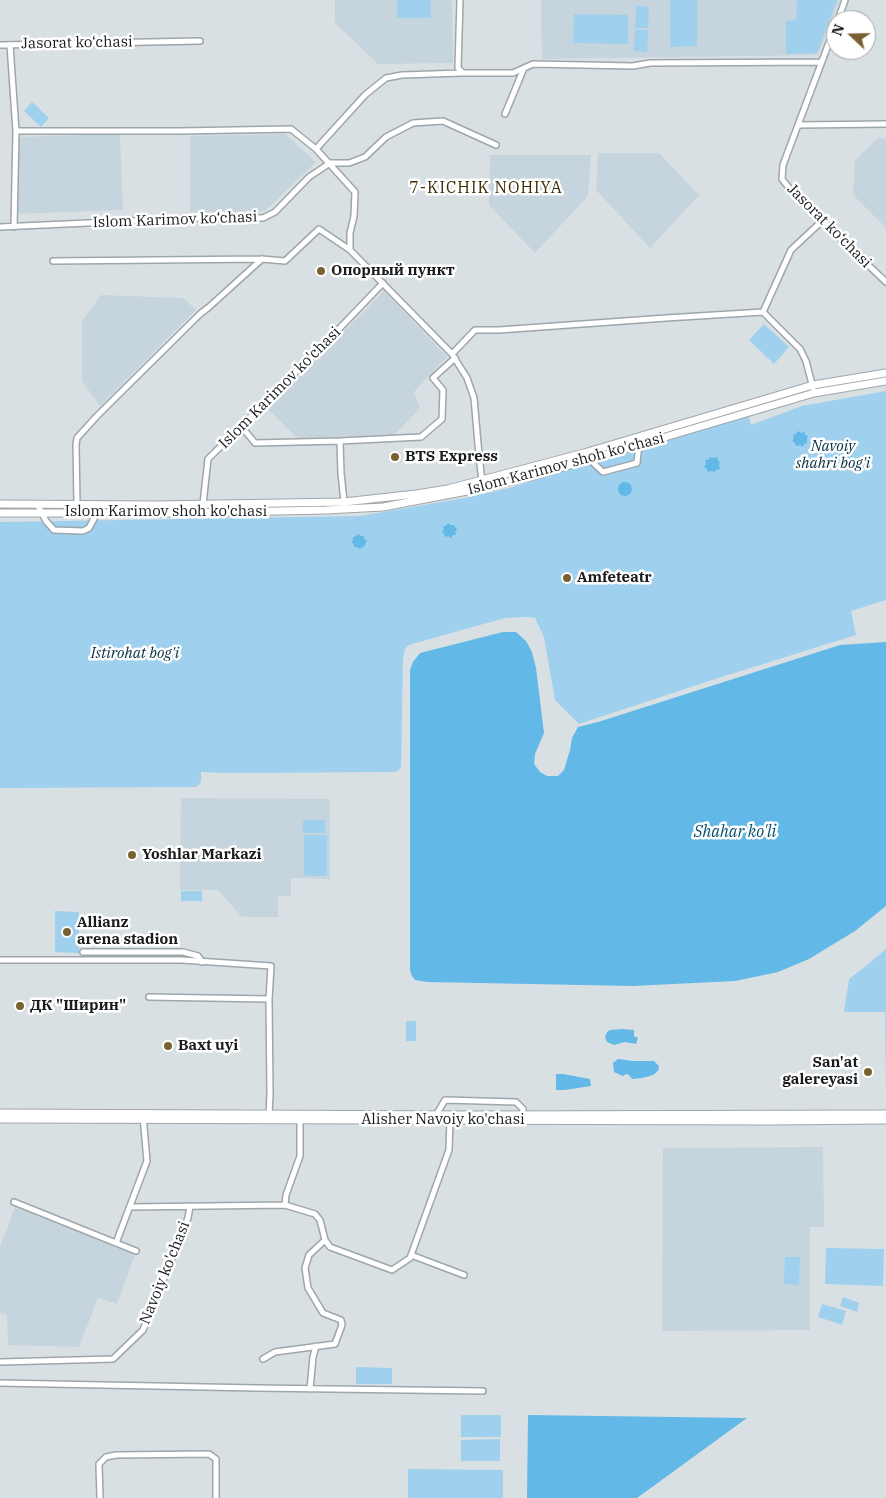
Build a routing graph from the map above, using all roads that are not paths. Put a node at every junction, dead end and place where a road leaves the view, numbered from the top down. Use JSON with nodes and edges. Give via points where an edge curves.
{"nodes":[{"id":1,"x":460,"y":0,"type":"edge"},
{"id":2,"x":200,"y":41,"type":"dead end"},
{"id":3,"x":0,"y":45,"type":"edge"},
{"id":4,"x":10,"y":45,"type":"junction"},
{"id":5,"x":826,"y":49,"type":"edge"},
{"id":6,"x":821,"y":62,"type":"junction"},
{"id":7,"x":524,"y":68,"type":"junction"},
{"id":8,"x":462,"y":73,"type":"junction"},
{"id":9,"x":505,"y":114,"type":"dead end"},
{"id":10,"x":886,"y":124,"type":"edge"},
{"id":11,"x":798,"y":125,"type":"junction"},
{"id":12,"x":16,"y":131,"type":"junction"},
{"id":13,"x":496,"y":144,"type":"dead end"},
{"id":14,"x":316,"y":150,"type":"junction"},
{"id":15,"x":330,"y":163,"type":"junction"},
{"id":16,"x":822,"y":221,"type":"junction"},
{"id":17,"x":0,"y":227,"type":"edge"},
{"id":18,"x":14,"y":227,"type":"junction"},
{"id":19,"x":350,"y":250,"type":"junction"},
{"id":20,"x":262,"y":259,"type":"junction"},
{"id":21,"x":54,"y":262,"type":"dead end"},
{"id":22,"x":886,"y":282,"type":"edge"},
{"id":23,"x":383,"y":284,"type":"junction"},
{"id":24,"x":763,"y":312,"type":"junction"},
{"id":25,"x":454,"y":356,"type":"junction"},
{"id":26,"x":886,"y":373,"type":"edge"},
{"id":27,"x":886,"y":381,"type":"edge"},
{"id":28,"x":813,"y":385,"type":"junction"},
{"id":29,"x":814,"y":393,"type":"junction"},
{"id":30,"x":241,"y":426,"type":"junction"},
{"id":31,"x":640,"y":436,"type":"junction"},
{"id":32,"x":340,"y":441,"type":"junction"},
{"id":33,"x":639,"y":446,"type":"junction"},
{"id":34,"x":586,"y":456,"type":"junction"},
{"id":35,"x":483,"y":484,"type":"junction"},
{"id":36,"x":344,"y":502,"type":"junction"},
{"id":37,"x":0,"y":504,"type":"edge"},
{"id":38,"x":37,"y":504,"type":"junction"},
{"id":39,"x":77,"y":504,"type":"junction"},
{"id":40,"x":203,"y":504,"type":"junction"},
{"id":41,"x":0,"y":513,"type":"edge"},
{"id":42,"x":41,"y":513,"type":"junction"},
{"id":43,"x":97,"y":513,"type":"junction"},
{"id":44,"x":84,"y":952,"type":"dead end"},
{"id":45,"x":0,"y":960,"type":"edge"},
{"id":46,"x":202,"y":962,"type":"junction"},
{"id":47,"x":149,"y":997,"type":"dead end"},
{"id":48,"x":269,"y":999,"type":"junction"},
{"id":49,"x":0,"y":1113,"type":"edge"},
{"id":50,"x":886,"y":1114,"type":"edge"},
{"id":51,"x":523,"y":1115,"type":"junction"},
{"id":52,"x":143,"y":1116,"type":"junction"},
{"id":53,"x":269,"y":1117,"type":"junction"},
{"id":54,"x":443,"y":1117,"type":"junction"},
{"id":55,"x":558,"y":1117,"type":"junction"},
{"id":56,"x":830,"y":1117,"type":"junction"},
{"id":57,"x":0,"y":1119,"type":"edge"},
{"id":58,"x":300,"y":1120,"type":"junction"},
{"id":59,"x":886,"y":1120,"type":"edge"},
{"id":60,"x":14,"y":1202,"type":"dead end"},
{"id":61,"x":285,"y":1205,"type":"junction"},
{"id":62,"x":130,"y":1206,"type":"junction"},
{"id":63,"x":190,"y":1206,"type":"junction"},
{"id":64,"x":325,"y":1240,"type":"junction"},
{"id":65,"x":116,"y":1243,"type":"junction"},
{"id":66,"x":136,"y":1250,"type":"dead end"},
{"id":67,"x":411,"y":1255,"type":"junction"},
{"id":68,"x":464,"y":1274,"type":"dead end"},
{"id":69,"x":316,"y":1346,"type":"junction"},
{"id":70,"x":263,"y":1359,"type":"dead end"},
{"id":71,"x":0,"y":1362,"type":"edge"},
{"id":72,"x":0,"y":1383,"type":"edge"},
{"id":73,"x":310,"y":1389,"type":"junction"},
{"id":74,"x":483,"y":1390,"type":"dead end"},
{"id":75,"x":100,"y":1498,"type":"edge"},
{"id":76,"x":216,"y":1498,"type":"edge"}],
"edges":[{"from":1,"to":8,"type":"street","via":[[458,68]]},
{"from":2,"to":4,"type":"street","name":"Jasorat ko‘chasi"},
{"from":3,"to":4,"type":"street","name":"Jasorat ko‘chasi"},
{"from":4,"to":12,"type":"street"},
{"from":5,"to":6,"type":"street","name":"Jasorat ko‘chasi"},
{"from":6,"to":7,"type":"street","via":[[650,63],[633,66],[532,64]]},
{"from":6,"to":11,"type":"street","name":"Jasorat ko‘chasi"},
{"from":7,"to":8,"type":"street","via":[[513,73]]},
{"from":7,"to":9,"type":"street"},
{"from":8,"to":14,"type":"street","via":[[402,74],[386,78],[365,95]]},
{"from":10,"to":11,"type":"street"},
{"from":11,"to":16,"type":"street","name":"Jasorat ko‘chasi","via":[[783,165],[782,179]]},
{"from":12,"to":14,"type":"street","via":[[291,129]]},
{"from":12,"to":18,"type":"street"},
{"from":13,"to":15,"type":"street","via":[[443,121],[413,123],[386,137],[365,158],[349,163]]},
{"from":14,"to":15,"type":"street"},
{"from":15,"to":18,"type":"street","name":"Islom Karimov ko‘chasi","via":[[309,178],[275,212],[263,218]]},
{"from":15,"to":19,"type":"street","via":[[356,192]]},
{"from":16,"to":22,"type":"street","name":"Jasorat ko‘chasi"},
{"from":16,"to":24,"type":"street","via":[[791,250]]},
{"from":17,"to":18,"type":"street","name":"Islom Karimov ko‘chasi"},
{"from":19,"to":20,"type":"street","via":[[319,229],[285,262]]},
{"from":19,"to":23,"type":"street"},
{"from":20,"to":21,"type":"street"},
{"from":20,"to":39,"type":"street","via":[[200,314],[78,438]]},
{"from":23,"to":25,"type":"street"},
{"from":23,"to":30,"type":"street","name":"Islom Karimov ko'chasi"},
{"from":24,"to":25,"type":"street","via":[[475,330]]},
{"from":24,"to":28,"type":"street","via":[[800,349]]},
{"from":25,"to":32,"type":"street","via":[[432,378],[443,390],[442,419],[421,437]]},
{"from":25,"to":35,"type":"street","via":[[474,398]]},
{"from":26,"to":28,"type":"main road","name":"Islom Karimov shoh ko'chasi"},
{"from":27,"to":29,"type":"main road","name":"Islom Karimov shoh ko'chasi"},
{"from":28,"to":29,"type":"street"},
{"from":28,"to":31,"type":"main road","name":"Islom Karimov shoh ko'chasi"},
{"from":29,"to":33,"type":"main road","name":"Islom Karimov shoh ko'chasi"},
{"from":30,"to":32,"type":"street","via":[[255,443]]},
{"from":30,"to":40,"type":"street","name":"Islom Karimov ko'chasi","via":[[208,459]]},
{"from":31,"to":33,"type":"street"},
{"from":31,"to":34,"type":"main road","name":"Islom Karimov shoh ko'chasi"},
{"from":32,"to":36,"type":"street"},
{"from":33,"to":34,"type":"main road","name":"Islom Karimov shoh ko'chasi"},
{"from":33,"to":34,"type":"street","via":[[637,463],[603,472]]},
{"from":34,"to":35,"type":"main road","name":"Islom Karimov shoh ko'chasi"},
{"from":35,"to":36,"type":"main road","name":"Islom Karimov shoh ko'chasi"},
{"from":35,"to":43,"type":"main road","name":"Islom Karimov shoh ko'chasi","via":[[416,501],[355,510]]},
{"from":36,"to":40,"type":"main road","name":"Islom Karimov shoh ko'chasi"},
{"from":37,"to":38,"type":"main road","name":"Islom Karimov shoh ko'chasi"},
{"from":38,"to":39,"type":"main road","name":"Islom Karimov shoh ko'chasi"},
{"from":38,"to":42,"type":"street"},
{"from":39,"to":40,"type":"main road","name":"Islom Karimov shoh ko'chasi"},
{"from":41,"to":42,"type":"main road","name":"Islom Karimov shoh ko'chasi"},
{"from":42,"to":43,"type":"main road","name":"Islom Karimov shoh ko'chasi"},
{"from":42,"to":43,"type":"street","via":[[54,530],[83,531],[89,528]]},
{"from":44,"to":46,"type":"street","via":[[184,952],[198,956]]},
{"from":45,"to":46,"type":"street"},
{"from":46,"to":48,"type":"street","via":[[271,966]]},
{"from":47,"to":48,"type":"street"},
{"from":48,"to":53,"type":"street"},
{"from":49,"to":52,"type":"main road","name":"Alisher Navoiy ko'chasi"},
{"from":50,"to":56,"type":"main road","name":"Alisher Navoiy ko'chasi"},
{"from":51,"to":54,"type":"main road","name":"Alisher Navoiy ko'chasi"},
{"from":51,"to":54,"type":"street","via":[[523,1109],[516,1102],[445,1100]]},
{"from":51,"to":55,"type":"main road","name":"Alisher Navoiy ko'chasi"},
{"from":52,"to":53,"type":"main road","name":"Alisher Navoiy ko'chasi"},
{"from":52,"to":57,"type":"main road","name":"Alisher Navoiy ko'chasi"},
{"from":52,"to":62,"type":"street","via":[[147,1161]]},
{"from":53,"to":54,"type":"main road","name":"Alisher Navoiy ko'chasi"},
{"from":53,"to":58,"type":"main road","name":"Alisher Navoiy ko'chasi"},
{"from":54,"to":55,"type":"main road","name":"Alisher Navoiy ko'chasi"},
{"from":54,"to":58,"type":"main road","name":"Alisher Navoiy ko'chasi"},
{"from":54,"to":67,"type":"street","via":[[449,1150]]},
{"from":55,"to":56,"type":"main road","name":"Alisher Navoiy ko'chasi"},
{"from":56,"to":59,"type":"main road","name":"Alisher Navoiy ko'chasi"},
{"from":58,"to":61,"type":"street","via":[[300,1156]]},
{"from":60,"to":65,"type":"street"},
{"from":61,"to":63,"type":"street","name":"Navoiy ko'chasi"},
{"from":61,"to":64,"type":"street","name":"Navoiy ko'chasi","via":[[315,1214],[320,1220]]},
{"from":62,"to":63,"type":"street","name":"Navoiy ko'chasi"},
{"from":62,"to":65,"type":"street"},
{"from":63,"to":71,"type":"street","name":"Navoiy ko'chasi","via":[[143,1330],[114,1359]]},
{"from":64,"to":67,"type":"street","via":[[330,1247],[392,1270]]},
{"from":64,"to":69,"type":"street","via":[[309,1255],[305,1268],[308,1288],[323,1313],[341,1320],[342,1325],[335,1344]]},
{"from":65,"to":66,"type":"street"},
{"from":67,"to":68,"type":"street"},
{"from":69,"to":70,"type":"street","via":[[275,1352]]},
{"from":69,"to":73,"type":"street"},
{"from":72,"to":73,"type":"street"},
{"from":73,"to":74,"type":"street"},
{"from":75,"to":76,"type":"street","via":[[99,1464],[106,1457],[209,1454],[216,1459]]}]}
